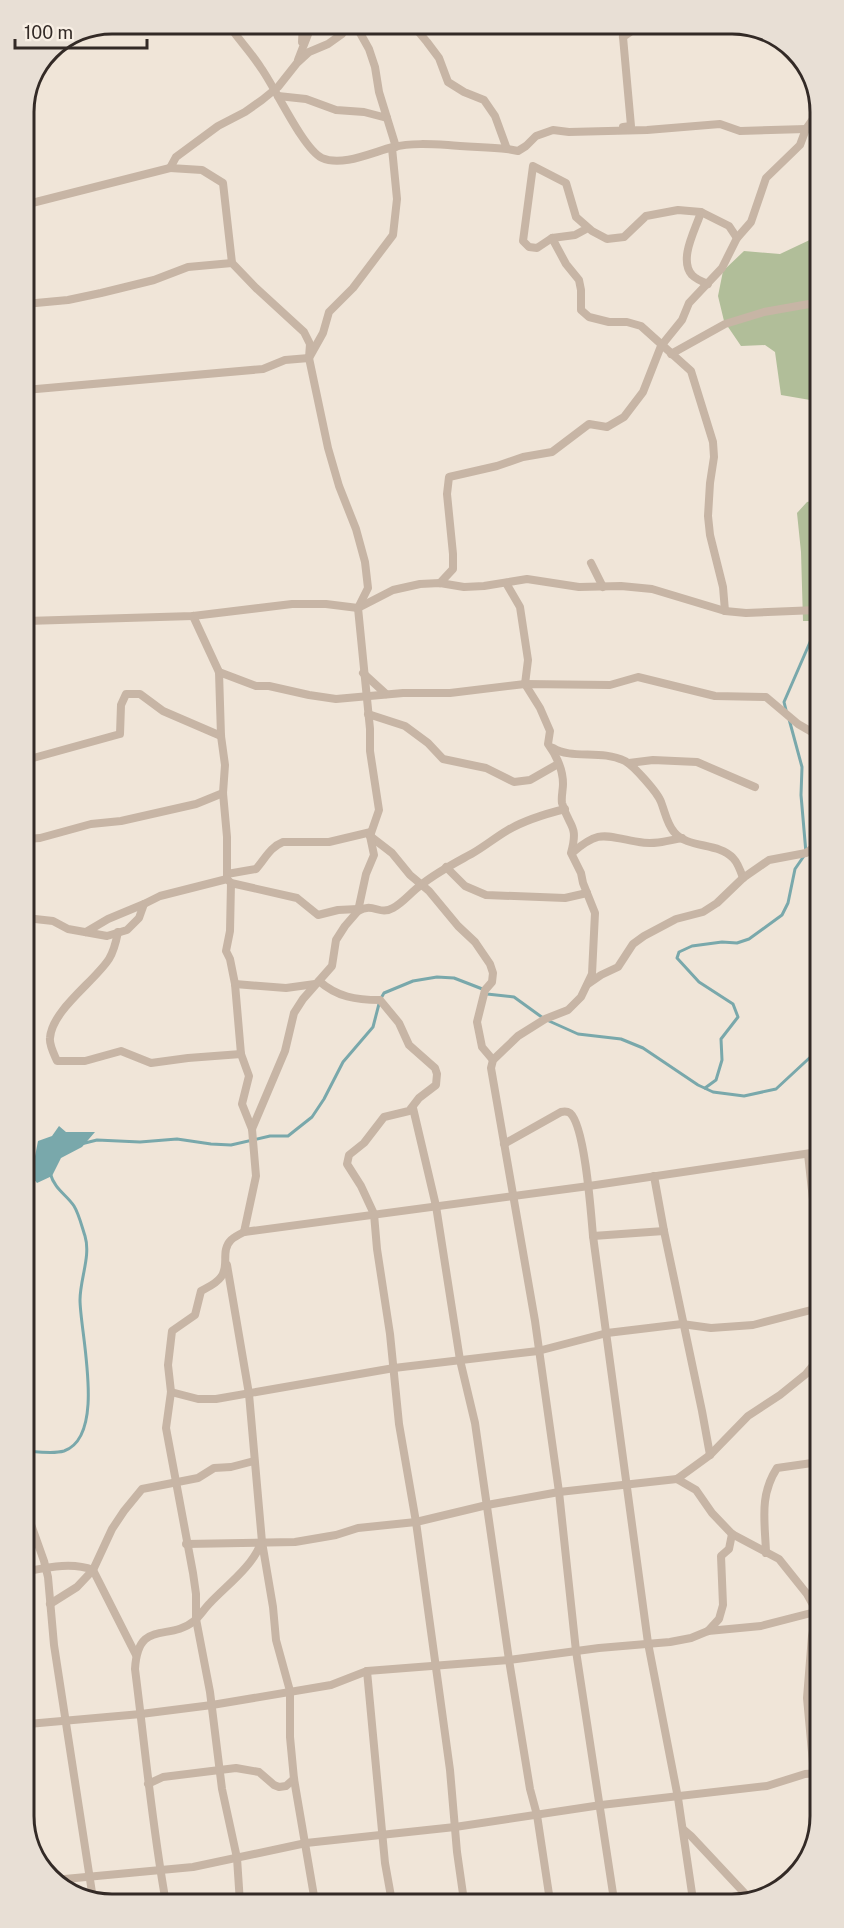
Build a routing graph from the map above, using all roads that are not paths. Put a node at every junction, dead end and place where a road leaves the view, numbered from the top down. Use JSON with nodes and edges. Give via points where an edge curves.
{"nodes":[{"id":1,"x":236,"y":34,"type":"edge"},
{"id":2,"x":303,"y":34,"type":"edge"},
{"id":3,"x":308,"y":34,"type":"edge"},
{"id":4,"x":341,"y":34,"type":"edge"},
{"id":5,"x":361,"y":34,"type":"edge"},
{"id":6,"x":421,"y":34,"type":"edge"},
{"id":7,"x":626,"y":35,"type":"edge"},
{"id":8,"x":623,"y":37,"type":"joint"},
{"id":9,"x":302,"y":51,"type":"junction"},
{"id":10,"x":297,"y":63,"type":"junction"},
{"id":11,"x":276,"y":93,"type":"junction"},
{"id":12,"x":387,"y":118,"type":"junction"},
{"id":13,"x":810,"y":123,"type":"edge"},
{"id":14,"x":806,"y":129,"type":"junction"},
{"id":15,"x":536,"y":136,"type":"junction"},
{"id":16,"x":394,"y":147,"type":"junction"},
{"id":17,"x":507,"y":149,"type":"junction"},
{"id":18,"x":170,"y":168,"type":"junction"},
{"id":19,"x":35,"y":202,"type":"edge"},
{"id":20,"x":701,"y":212,"type":"junction"},
{"id":21,"x":588,"y":228,"type":"junction"},
{"id":22,"x":552,"y":238,"type":"junction"},
{"id":23,"x":737,"y":238,"type":"junction"},
{"id":24,"x":232,"y":263,"type":"junction"},
{"id":25,"x":708,"y":284,"type":"junction"},
{"id":26,"x":35,"y":303,"type":"edge"},
{"id":27,"x":810,"y":304,"type":"edge"},
{"id":28,"x":661,"y":346,"type":"junction"},
{"id":29,"x":671,"y":354,"type":"junction"},
{"id":30,"x":309,"y":358,"type":"junction"},
{"id":31,"x":35,"y":389,"type":"edge"},
{"id":32,"x":591,"y":563,"type":"dead end"},
{"id":33,"x":440,"y":583,"type":"junction"},
{"id":34,"x":506,"y":583,"type":"junction"},
{"id":35,"x":603,"y":587,"type":"junction"},
{"id":36,"x":358,"y":608,"type":"junction"},
{"id":37,"x":810,"y":610,"type":"edge"},
{"id":38,"x":725,"y":611,"type":"junction"},
{"id":39,"x":193,"y":616,"type":"junction"},
{"id":40,"x":35,"y":621,"type":"edge"},
{"id":41,"x":219,"y":672,"type":"junction"},
{"id":42,"x":363,"y":673,"type":"junction"},
{"id":43,"x":525,"y":684,"type":"junction"},
{"id":44,"x":386,"y":694,"type":"junction"},
{"id":45,"x":366,"y":696,"type":"junction"},
{"id":46,"x":368,"y":714,"type":"junction"},
{"id":47,"x":810,"y":731,"type":"edge"},
{"id":48,"x":221,"y":736,"type":"junction"},
{"id":49,"x":548,"y":744,"type":"junction"},
{"id":50,"x":35,"y":758,"type":"edge"},
{"id":51,"x":628,"y":763,"type":"junction"},
{"id":52,"x":558,"y":764,"type":"junction"},
{"id":53,"x":755,"y":787,"type":"dead end"},
{"id":54,"x":223,"y":793,"type":"junction"},
{"id":55,"x":565,"y":809,"type":"junction"},
{"id":56,"x":371,"y":834,"type":"junction"},
{"id":57,"x":35,"y":838,"type":"edge"},
{"id":58,"x":682,"y":838,"type":"junction"},
{"id":59,"x":810,"y":850,"type":"edge"},
{"id":60,"x":571,"y":854,"type":"junction"},
{"id":61,"x":446,"y":867,"type":"junction"},
{"id":62,"x":743,"y":878,"type":"junction"},
{"id":63,"x":228,"y":879,"type":"junction"},
{"id":64,"x":421,"y":884,"type":"junction"},
{"id":65,"x":587,"y":893,"type":"junction"},
{"id":66,"x":144,"y":904,"type":"junction"},
{"id":67,"x":358,"y":910,"type":"junction"},
{"id":68,"x":35,"y":919,"type":"edge"},
{"id":69,"x":86,"y":932,"type":"junction"},
{"id":70,"x":118,"y":932,"type":"junction"},
{"id":71,"x":318,"y":982,"type":"junction"},
{"id":72,"x":235,"y":984,"type":"junction"},
{"id":73,"x":585,"y":987,"type":"junction"},
{"id":74,"x":241,"y":1054,"type":"junction"},
{"id":75,"x":493,"y":1060,"type":"junction"},
{"id":76,"x":413,"y":1108,"type":"junction"},
{"id":77,"x":252,"y":1129,"type":"junction"},
{"id":78,"x":504,"y":1144,"type":"junction"},
{"id":79,"x":808,"y":1154,"type":"joint"},
{"id":80,"x":810,"y":1172,"type":"edge"},
{"id":81,"x":654,"y":1176,"type":"junction"},
{"id":82,"x":589,"y":1186,"type":"junction"},
{"id":83,"x":513,"y":1197,"type":"junction"},
{"id":84,"x":436,"y":1206,"type":"junction"},
{"id":85,"x":374,"y":1214,"type":"junction"},
{"id":86,"x":664,"y":1231,"type":"junction"},
{"id":87,"x":244,"y":1232,"type":"junction"},
{"id":88,"x":593,"y":1236,"type":"junction"},
{"id":89,"x":225,"y":1252,"type":"junction"},
{"id":90,"x":810,"y":1310,"type":"edge"},
{"id":91,"x":682,"y":1324,"type":"junction"},
{"id":92,"x":607,"y":1334,"type":"junction"},
{"id":93,"x":538,"y":1351,"type":"junction"},
{"id":94,"x":460,"y":1360,"type":"junction"},
{"id":95,"x":394,"y":1368,"type":"junction"},
{"id":96,"x":810,"y":1369,"type":"edge"},
{"id":97,"x":171,"y":1392,"type":"junction"},
{"id":98,"x":249,"y":1394,"type":"junction"},
{"id":99,"x":710,"y":1455,"type":"junction"},
{"id":100,"x":254,"y":1461,"type":"junction"},
{"id":101,"x":810,"y":1463,"type":"edge"},
{"id":102,"x":677,"y":1479,"type":"junction"},
{"id":103,"x":175,"y":1483,"type":"junction"},
{"id":104,"x":628,"y":1484,"type":"junction"},
{"id":105,"x":559,"y":1492,"type":"junction"},
{"id":106,"x":487,"y":1505,"type":"junction"},
{"id":107,"x":416,"y":1522,"type":"junction"},
{"id":108,"x":732,"y":1534,"type":"junction"},
{"id":109,"x":34,"y":1535,"type":"edge"},
{"id":110,"x":262,"y":1542,"type":"junction"},
{"id":111,"x":186,"y":1544,"type":"junction"},
{"id":112,"x":766,"y":1553,"type":"junction"},
{"id":113,"x":45,"y":1568,"type":"junction"},
{"id":114,"x":34,"y":1570,"type":"edge"},
{"id":115,"x":93,"y":1570,"type":"junction"},
{"id":116,"x":810,"y":1599,"type":"edge"},
{"id":117,"x":50,"y":1604,"type":"junction"},
{"id":118,"x":810,"y":1613,"type":"edge"},
{"id":119,"x":196,"y":1619,"type":"junction"},
{"id":120,"x":708,"y":1631,"type":"junction"},
{"id":121,"x":648,"y":1643,"type":"junction"},
{"id":122,"x":576,"y":1651,"type":"junction"},
{"id":123,"x":136,"y":1655,"type":"junction"},
{"id":124,"x":509,"y":1660,"type":"junction"},
{"id":125,"x":810,"y":1661,"type":"edge"},
{"id":126,"x":435,"y":1666,"type":"junction"},
{"id":127,"x":367,"y":1671,"type":"junction"},
{"id":128,"x":290,"y":1691,"type":"junction"},
{"id":129,"x":212,"y":1705,"type":"junction"},
{"id":130,"x":141,"y":1714,"type":"junction"},
{"id":131,"x":810,"y":1719,"type":"edge"},
{"id":132,"x":67,"y":1721,"type":"junction"},
{"id":133,"x":34,"y":1724,"type":"edge"},
{"id":134,"x":219,"y":1770,"type":"junction"},
{"id":135,"x":810,"y":1774,"type":"edge"},
{"id":136,"x":294,"y":1779,"type":"junction"},
{"id":137,"x":148,"y":1784,"type":"junction"},
{"id":138,"x":678,"y":1797,"type":"junction"},
{"id":139,"x":601,"y":1805,"type":"junction"},
{"id":140,"x":537,"y":1815,"type":"junction"},
{"id":141,"x":455,"y":1827,"type":"junction"},
{"id":142,"x":684,"y":1830,"type":"junction"},
{"id":143,"x":383,"y":1834,"type":"junction"},
{"id":144,"x":306,"y":1843,"type":"junction"},
{"id":145,"x":237,"y":1858,"type":"junction"},
{"id":146,"x":159,"y":1871,"type":"junction"},
{"id":147,"x":90,"y":1878,"type":"junction"},
{"id":148,"x":68,"y":1879,"type":"edge"},
{"id":149,"x":92,"y":1890,"type":"edge"},
{"id":150,"x":744,"y":1892,"type":"edge"},
{"id":151,"x":164,"y":1893,"type":"edge"},
{"id":152,"x":239,"y":1893,"type":"edge"},
{"id":153,"x":314,"y":1893,"type":"edge"},
{"id":154,"x":390,"y":1893,"type":"edge"},
{"id":155,"x":463,"y":1894,"type":"edge"},
{"id":156,"x":549,"y":1894,"type":"edge"},
{"id":157,"x":613,"y":1894,"type":"edge"},
{"id":158,"x":692,"y":1894,"type":"edge"}],
"edges":[{"from":1,"to":11,"type":"street"},
{"from":2,"to":9,"type":"street"},
{"from":3,"to":9,"type":"street"},
{"from":4,"to":10,"type":"street"},
{"from":5,"to":12,"type":"street","via":[[375,67]]},
{"from":6,"to":17,"type":"street","via":[[439,58],[448,82],[484,100],[495,116]]},
{"from":7,"to":8,"type":"street"},
{"from":8,"to":15,"type":"street","via":[[632,126]]},
{"from":9,"to":10,"type":"street"},
{"from":10,"to":11,"type":"street"},
{"from":11,"to":12,"type":"street","via":[[336,110]]},
{"from":11,"to":16,"type":"street","via":[[293,124],[321,158],[357,158]]},
{"from":11,"to":18,"type":"street","via":[[218,126],[176,156]]},
{"from":12,"to":16,"type":"street"},
{"from":13,"to":14,"type":"street"},
{"from":14,"to":15,"type":"street","via":[[740,131],[720,124],[647,130],[553,130]]},
{"from":14,"to":23,"type":"street","via":[[800,145],[766,178],[751,222]]},
{"from":15,"to":17,"type":"street","via":[[518,151]]},
{"from":16,"to":17,"type":"street","via":[[432,143]]},
{"from":16,"to":30,"type":"street","via":[[398,199],[393,235],[353,288],[329,312]]},
{"from":18,"to":19,"type":"street"},
{"from":18,"to":24,"type":"street","via":[[202,170],[223,183]]},
{"from":20,"to":21,"type":"street","via":[[678,210],[646,216],[624,237],[607,239]]},
{"from":20,"to":23,"type":"street","via":[[729,226]]},
{"from":20,"to":25,"type":"street","via":[[686,261],[693,277]]},
{"from":21,"to":22,"type":"street","via":[[575,235]]},
{"from":21,"to":22,"type":"street","via":[[576,217],[566,183],[533,166],[523,241],[529,248],[537,248]]},
{"from":22,"to":28,"type":"street","via":[[579,280],[581,310],[589,317],[641,327]]},
{"from":23,"to":25,"type":"street","via":[[722,268]]},
{"from":24,"to":26,"type":"street","via":[[188,267],[101,293]]},
{"from":24,"to":30,"type":"street","via":[[304,332],[310,344]]},
{"from":25,"to":28,"type":"street","via":[[688,303],[682,320]]},
{"from":27,"to":29,"type":"street","via":[[725,324]]},
{"from":28,"to":29,"type":"street"},
{"from":28,"to":33,"type":"street","via":[[643,392],[624,417],[607,427],[589,424],[552,452],[449,477],[453,569]]},
{"from":29,"to":38,"type":"street","via":[[691,370],[713,442],[708,516]]},
{"from":30,"to":31,"type":"street","via":[[285,360],[263,369]]},
{"from":30,"to":36,"type":"street","via":[[328,448],[365,562],[368,588]]},
{"from":32,"to":35,"type":"street"},
{"from":33,"to":34,"type":"street","via":[[464,587]]},
{"from":33,"to":36,"type":"street","via":[[393,590]]},
{"from":34,"to":35,"type":"street","via":[[527,579]]},
{"from":34,"to":43,"type":"street","via":[[520,607],[528,660]]},
{"from":35,"to":38,"type":"street","via":[[652,589]]},
{"from":36,"to":39,"type":"street","via":[[292,604]]},
{"from":36,"to":42,"type":"street"},
{"from":37,"to":38,"type":"street"},
{"from":39,"to":40,"type":"street"},
{"from":39,"to":41,"type":"street"},
{"from":41,"to":45,"type":"street","via":[[256,686],[322,698]]},
{"from":41,"to":48,"type":"street"},
{"from":42,"to":44,"type":"street"},
{"from":42,"to":45,"type":"street"},
{"from":43,"to":44,"type":"street","via":[[450,693]]},
{"from":43,"to":47,"type":"street","via":[[610,685],[638,677],[716,696],[766,697]]},
{"from":43,"to":49,"type":"street","via":[[550,731]]},
{"from":44,"to":45,"type":"street"},
{"from":45,"to":46,"type":"street"},
{"from":46,"to":52,"type":"street","via":[[405,726],[443,759],[486,768],[514,782],[530,780]]},
{"from":46,"to":56,"type":"street","via":[[379,810]]},
{"from":48,"to":50,"type":"street","via":[[163,711],[140,694],[126,694],[121,705],[120,734]]},
{"from":48,"to":54,"type":"street"},
{"from":49,"to":51,"type":"street","via":[[560,753],[605,754]]},
{"from":49,"to":52,"type":"street"},
{"from":51,"to":53,"type":"street","via":[[697,762]]},
{"from":51,"to":58,"type":"street","via":[[656,792],[674,832]]},
{"from":52,"to":55,"type":"street"},
{"from":54,"to":57,"type":"street","via":[[196,804]]},
{"from":54,"to":63,"type":"street"},
{"from":55,"to":60,"type":"street","via":[[575,837]]},
{"from":55,"to":61,"type":"street","via":[[508,830]]},
{"from":56,"to":63,"type":"street","via":[[329,842],[283,842],[269,851],[256,869]]},
{"from":56,"to":64,"type":"street"},
{"from":56,"to":67,"type":"street","via":[[374,855]]},
{"from":58,"to":60,"type":"street","via":[[639,843],[598,836],[585,841]]},
{"from":58,"to":62,"type":"street","via":[[728,854],[735,859]]},
{"from":59,"to":62,"type":"street","via":[[769,860]]},
{"from":60,"to":65,"type":"street"},
{"from":61,"to":64,"type":"street"},
{"from":61,"to":65,"type":"street","via":[[465,886],[486,895],[565,898]]},
{"from":62,"to":73,"type":"street","via":[[704,912],[676,919],[644,936],[633,944],[618,968]]},
{"from":63,"to":66,"type":"street","via":[[160,896]]},
{"from":63,"to":67,"type":"street","via":[[297,898],[318,915]]},
{"from":63,"to":72,"type":"street","via":[[230,931],[226,951]]},
{"from":64,"to":67,"type":"street","via":[[390,910]]},
{"from":64,"to":75,"type":"street","via":[[475,942],[493,973],[477,1022],[482,1047]]},
{"from":65,"to":73,"type":"street","via":[[596,920],[592,974]]},
{"from":66,"to":69,"type":"street"},
{"from":66,"to":70,"type":"street","via":[[139,918],[127,930]]},
{"from":67,"to":71,"type":"street","via":[[336,940],[332,966]]},
{"from":68,"to":69,"type":"street"},
{"from":69,"to":70,"type":"street","via":[[107,936]]},
{"from":70,"to":74,"type":"street","via":[[108,960],[53,1024],[50,1040],[57,1061],[85,1060],[121,1051],[151,1064]]},
{"from":71,"to":72,"type":"street","via":[[286,988]]},
{"from":71,"to":76,"type":"street","via":[[334,993],[359,1000],[380,1000],[399,1023],[409,1045],[435,1068],[436,1085]]},
{"from":71,"to":77,"type":"street","via":[[294,1013],[285,1051]]},
{"from":72,"to":74,"type":"street"},
{"from":73,"to":75,"type":"street","via":[[568,1010],[518,1036]]},
{"from":74,"to":77,"type":"street","via":[[249,1076],[242,1104]]},
{"from":75,"to":78,"type":"street","via":[[491,1068]]},
{"from":76,"to":84,"type":"street"},
{"from":76,"to":85,"type":"street","via":[[384,1117],[347,1159]]},
{"from":77,"to":87,"type":"street","via":[[256,1176]]},
{"from":78,"to":82,"type":"street","via":[[561,1112],[569,1113],[575,1121]]},
{"from":78,"to":83,"type":"street"},
{"from":79,"to":80,"type":"street"},
{"from":79,"to":81,"type":"street"},
{"from":81,"to":82,"type":"street"},
{"from":81,"to":86,"type":"street"},
{"from":82,"to":83,"type":"street"},
{"from":82,"to":88,"type":"street"},
{"from":83,"to":84,"type":"street"},
{"from":83,"to":93,"type":"street"},
{"from":84,"to":85,"type":"street"},
{"from":84,"to":94,"type":"street"},
{"from":85,"to":87,"type":"street"},
{"from":85,"to":95,"type":"street"},
{"from":86,"to":88,"type":"street"},
{"from":86,"to":91,"type":"street"},
{"from":87,"to":89,"type":"street","via":[[231,1240]]},
{"from":88,"to":92,"type":"street"},
{"from":89,"to":97,"type":"street","via":[[222,1276],[201,1291],[195,1315],[172,1331],[168,1365]]},
{"from":89,"to":98,"type":"street"},
{"from":90,"to":91,"type":"street","via":[[753,1324],[711,1328]]},
{"from":91,"to":92,"type":"street"},
{"from":91,"to":99,"type":"street"},
{"from":92,"to":93,"type":"street"},
{"from":92,"to":104,"type":"street"},
{"from":93,"to":94,"type":"street"},
{"from":93,"to":105,"type":"street"},
{"from":94,"to":95,"type":"street"},
{"from":94,"to":106,"type":"street","via":[[476,1423]]},
{"from":95,"to":98,"type":"street"},
{"from":95,"to":107,"type":"street"},
{"from":96,"to":99,"type":"street","via":[[748,1416]]},
{"from":97,"to":98,"type":"street","via":[[198,1399]]},
{"from":97,"to":103,"type":"street","via":[[166,1428]]},
{"from":98,"to":100,"type":"street"},
{"from":99,"to":102,"type":"street"},
{"from":100,"to":103,"type":"street","via":[[214,1468],[198,1478]]},
{"from":100,"to":110,"type":"street"},
{"from":101,"to":112,"type":"street","via":[[777,1468],[768,1482],[764,1507]]},
{"from":102,"to":104,"type":"street"},
{"from":102,"to":108,"type":"street","via":[[696,1490]]},
{"from":103,"to":111,"type":"street"},
{"from":103,"to":115,"type":"street","via":[[138,1492],[112,1530]]},
{"from":104,"to":105,"type":"street"},
{"from":104,"to":121,"type":"street"},
{"from":105,"to":106,"type":"street"},
{"from":105,"to":122,"type":"street"},
{"from":106,"to":107,"type":"street"},
{"from":106,"to":124,"type":"street"},
{"from":107,"to":110,"type":"street","via":[[358,1528],[295,1542]]},
{"from":107,"to":126,"type":"street"},
{"from":108,"to":112,"type":"street"},
{"from":108,"to":120,"type":"street","via":[[729,1549],[721,1556],[723,1605],[719,1619]]},
{"from":109,"to":113,"type":"street"},
{"from":110,"to":111,"type":"street"},
{"from":110,"to":119,"type":"street","via":[[251,1562]]},
{"from":110,"to":128,"type":"street","via":[[276,1640]]},
{"from":111,"to":119,"type":"street","via":[[196,1594]]},
{"from":112,"to":116,"type":"street","via":[[779,1559]]},
{"from":113,"to":114,"type":"street"},
{"from":113,"to":115,"type":"street","via":[[83,1566]]},
{"from":113,"to":117,"type":"street"},
{"from":115,"to":117,"type":"street","via":[[77,1587]]},
{"from":115,"to":123,"type":"street"},
{"from":117,"to":132,"type":"street"},
{"from":118,"to":120,"type":"street","via":[[762,1626]]},
{"from":119,"to":123,"type":"street","via":[[180,1628],[154,1633],[144,1640]]},
{"from":119,"to":129,"type":"street"},
{"from":120,"to":121,"type":"street","via":[[691,1638]]},
{"from":121,"to":122,"type":"street"},
{"from":121,"to":138,"type":"street"},
{"from":122,"to":124,"type":"street"},
{"from":122,"to":139,"type":"street"},
{"from":123,"to":130,"type":"street"},
{"from":124,"to":126,"type":"street"},
{"from":124,"to":140,"type":"street"},
{"from":125,"to":131,"type":"street"},
{"from":126,"to":127,"type":"street"},
{"from":126,"to":141,"type":"street"},
{"from":127,"to":128,"type":"street","via":[[331,1685]]},
{"from":127,"to":143,"type":"street"},
{"from":128,"to":129,"type":"street"},
{"from":128,"to":136,"type":"street"},
{"from":129,"to":130,"type":"street"},
{"from":129,"to":134,"type":"street"},
{"from":130,"to":132,"type":"street"},
{"from":130,"to":137,"type":"street"},
{"from":132,"to":133,"type":"street"},
{"from":132,"to":147,"type":"street"},
{"from":134,"to":136,"type":"street","via":[[259,1772],[279,1786]]},
{"from":134,"to":137,"type":"street","via":[[163,1777]]},
{"from":134,"to":145,"type":"street"},
{"from":135,"to":138,"type":"street","via":[[767,1786]]},
{"from":136,"to":144,"type":"street"},
{"from":137,"to":146,"type":"street"},
{"from":138,"to":139,"type":"street"},
{"from":138,"to":142,"type":"street"},
{"from":139,"to":140,"type":"street"},
{"from":139,"to":157,"type":"street"},
{"from":140,"to":141,"type":"street"},
{"from":140,"to":156,"type":"street"},
{"from":141,"to":143,"type":"street"},
{"from":141,"to":155,"type":"street"},
{"from":142,"to":150,"type":"street"},
{"from":142,"to":158,"type":"street"},
{"from":143,"to":144,"type":"street"},
{"from":143,"to":154,"type":"street"},
{"from":144,"to":145,"type":"street"},
{"from":144,"to":153,"type":"street"},
{"from":145,"to":146,"type":"street"},
{"from":145,"to":152,"type":"street"},
{"from":146,"to":147,"type":"street"},
{"from":146,"to":151,"type":"street"},
{"from":147,"to":148,"type":"street"},
{"from":147,"to":149,"type":"street"}]}
